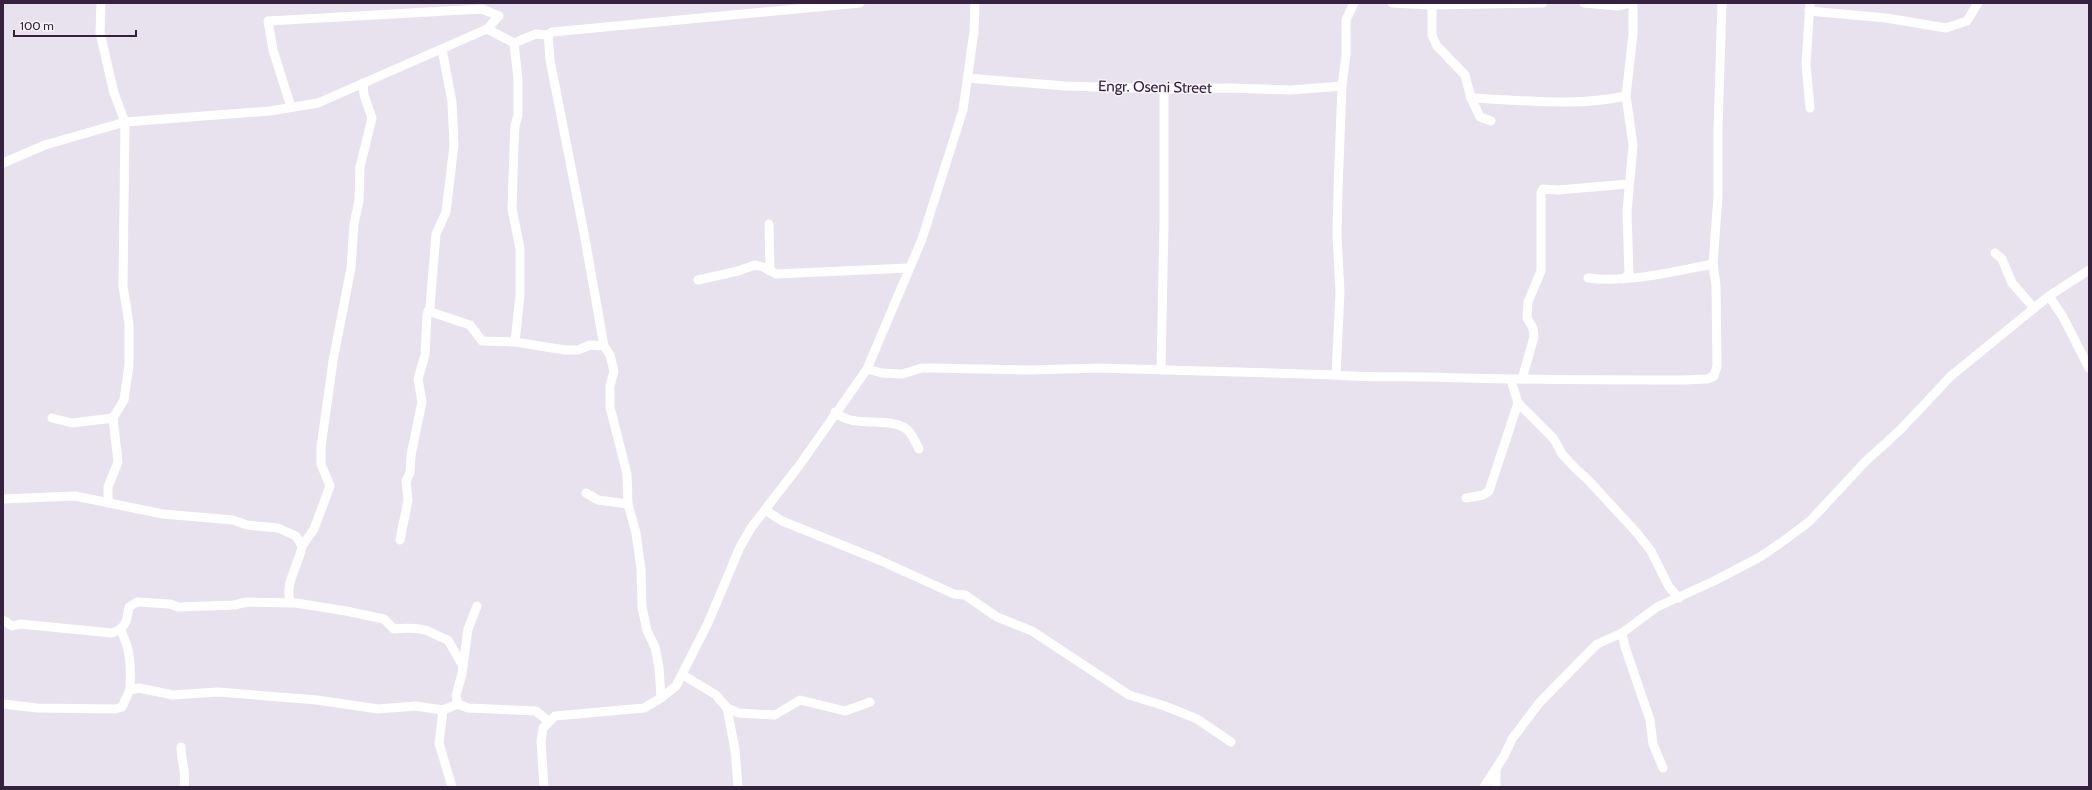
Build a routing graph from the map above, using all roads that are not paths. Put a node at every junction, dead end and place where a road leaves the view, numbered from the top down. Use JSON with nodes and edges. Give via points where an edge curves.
{"nodes":[{"id":1,"x":101,"y":3,"type":"edge"},
{"id":2,"x":860,"y":3,"type":"edge"},
{"id":3,"x":975,"y":3,"type":"edge"},
{"id":4,"x":1354,"y":3,"type":"edge"},
{"id":5,"x":1392,"y":3,"type":"edge"},
{"id":6,"x":1543,"y":3,"type":"edge"},
{"id":7,"x":1584,"y":3,"type":"edge"},
{"id":8,"x":1631,"y":3,"type":"edge"},
{"id":9,"x":1722,"y":3,"type":"edge"},
{"id":10,"x":1978,"y":3,"type":"edge"},
{"id":11,"x":1432,"y":5,"type":"junction"},
{"id":12,"x":1810,"y":7,"type":"edge"},
{"id":13,"x":487,"y":29,"type":"junction"},
{"id":14,"x":548,"y":35,"type":"junction"},
{"id":15,"x":514,"y":43,"type":"junction"},
{"id":16,"x":442,"y":49,"type":"junction"},
{"id":17,"x":967,"y":78,"type":"junction"},
{"id":18,"x":363,"y":83,"type":"junction"},
{"id":19,"x":1342,"y":86,"type":"junction"},
{"id":20,"x":1164,"y":89,"type":"junction"},
{"id":21,"x":1626,"y":96,"type":"junction"},
{"id":22,"x":1471,"y":98,"type":"junction"},
{"id":23,"x":291,"y":107,"type":"junction"},
{"id":24,"x":1810,"y":108,"type":"dead end"},
{"id":25,"x":1491,"y":121,"type":"dead end"},
{"id":26,"x":125,"y":122,"type":"junction"},
{"id":27,"x":3,"y":163,"type":"edge"},
{"id":28,"x":1628,"y":184,"type":"junction"},
{"id":29,"x":769,"y":224,"type":"dead end"},
{"id":30,"x":1995,"y":252,"type":"dead end"},
{"id":31,"x":1713,"y":264,"type":"junction"},
{"id":32,"x":908,"y":268,"type":"junction"},
{"id":33,"x":2089,"y":270,"type":"edge"},
{"id":34,"x":770,"y":271,"type":"junction"},
{"id":35,"x":1588,"y":278,"type":"dead end"},
{"id":36,"x":1623,"y":279,"type":"junction"},
{"id":37,"x":698,"y":280,"type":"dead end"},
{"id":38,"x":2049,"y":296,"type":"junction"},
{"id":39,"x":2034,"y":308,"type":"junction"},
{"id":40,"x":428,"y":312,"type":"junction"},
{"id":41,"x":515,"y":342,"type":"junction"},
{"id":42,"x":604,"y":346,"type":"junction"},
{"id":43,"x":2089,"y":368,"type":"edge"},
{"id":44,"x":866,"y":369,"type":"junction"},
{"id":45,"x":1161,"y":370,"type":"junction"},
{"id":46,"x":1336,"y":375,"type":"junction"},
{"id":47,"x":1522,"y":379,"type":"junction"},
{"id":48,"x":1511,"y":380,"type":"junction"},
{"id":49,"x":1518,"y":403,"type":"junction"},
{"id":50,"x":835,"y":412,"type":"junction"},
{"id":51,"x":52,"y":418,"type":"dead end"},
{"id":52,"x":112,"y":418,"type":"junction"},
{"id":53,"x":919,"y":449,"type":"dead end"},
{"id":54,"x":586,"y":493,"type":"dead end"},
{"id":55,"x":1466,"y":498,"type":"dead end"},
{"id":56,"x":3,"y":499,"type":"edge"},
{"id":57,"x":108,"y":502,"type":"junction"},
{"id":58,"x":628,"y":504,"type":"junction"},
{"id":59,"x":765,"y":510,"type":"junction"},
{"id":60,"x":400,"y":540,"type":"dead end"},
{"id":61,"x":304,"y":543,"type":"junction"},
{"id":62,"x":1680,"y":598,"type":"junction"},
{"id":63,"x":291,"y":603,"type":"junction"},
{"id":64,"x":477,"y":606,"type":"dead end"},
{"id":65,"x":3,"y":620,"type":"edge"},
{"id":66,"x":121,"y":631,"type":"junction"},
{"id":67,"x":1622,"y":633,"type":"junction"},
{"id":68,"x":463,"y":666,"type":"junction"},
{"id":69,"x":683,"y":675,"type":"junction"},
{"id":70,"x":130,"y":690,"type":"junction"},
{"id":71,"x":661,"y":698,"type":"junction"},
{"id":72,"x":870,"y":702,"type":"dead end"},
{"id":73,"x":3,"y":704,"type":"edge"},
{"id":74,"x":458,"y":704,"type":"junction"},
{"id":75,"x":727,"y":708,"type":"junction"},
{"id":76,"x":443,"y":710,"type":"junction"},
{"id":77,"x":549,"y":722,"type":"junction"},
{"id":78,"x":1231,"y":742,"type":"dead end"},
{"id":79,"x":181,"y":748,"type":"dead end"},
{"id":80,"x":1663,"y":768,"type":"dead end"},
{"id":81,"x":1496,"y":769,"type":"junction"},
{"id":82,"x":184,"y":787,"type":"edge"},
{"id":83,"x":452,"y":787,"type":"edge"},
{"id":84,"x":544,"y":787,"type":"edge"},
{"id":85,"x":738,"y":787,"type":"edge"},
{"id":86,"x":1484,"y":787,"type":"edge"},
{"id":87,"x":1496,"y":787,"type":"edge"}],
"edges":[{"from":1,"to":26,"type":"street","via":[[100,33],[114,93]]},
{"from":2,"to":14,"type":"street","via":[[552,32]]},
{"from":3,"to":17,"type":"street"},
{"from":4,"to":19,"type":"street","via":[[1346,20],[1346,55]]},
{"from":5,"to":11,"type":"street"},
{"from":6,"to":11,"type":"street"},
{"from":7,"to":8,"type":"street","via":[[1617,6]]},
{"from":8,"to":21,"type":"street","via":[[1633,34]]},
{"from":9,"to":31,"type":"street","via":[[1718,196]]},
{"from":10,"to":12,"type":"street","via":[[1967,21],[1946,28]]},
{"from":11,"to":22,"type":"street","via":[[1432,35],[1437,46],[1465,75]]},
{"from":12,"to":24,"type":"street","via":[[1806,64]]},
{"from":13,"to":15,"type":"street"},
{"from":13,"to":16,"type":"street"},
{"from":13,"to":23,"type":"street","via":[[499,16],[482,9],[268,21],[273,50]]},
{"from":14,"to":15,"type":"street","via":[[536,34]]},
{"from":14,"to":42,"type":"street","via":[[550,60]]},
{"from":15,"to":41,"type":"street","via":[[518,115],[514,140],[512,209],[520,248],[520,295]]},
{"from":16,"to":18,"type":"street"},
{"from":16,"to":40,"type":"street","via":[[452,102],[454,145],[446,212],[436,234]]},
{"from":17,"to":20,"type":"street","name":"Engr. Oseni Street","via":[[1065,86]]},
{"from":17,"to":32,"type":"street","via":[[963,110],[952,147],[922,239]]},
{"from":18,"to":23,"type":"street","via":[[318,103]]},
{"from":18,"to":61,"type":"street","via":[[364,95],[372,118],[360,167],[360,201],[354,224],[351,268],[333,361],[322,447],[321,464],[330,486],[314,529]]},
{"from":19,"to":20,"type":"street","name":"Engr. Oseni Street","via":[[1290,90]]},
{"from":19,"to":46,"type":"street","via":[[1337,197],[1340,292]]},
{"from":20,"to":45,"type":"street"},
{"from":21,"to":22,"type":"street","via":[[1606,100],[1533,102]]},
{"from":21,"to":28,"type":"street","via":[[1633,145],[1632,169]]},
{"from":22,"to":25,"type":"street","via":[[1480,117]]},
{"from":23,"to":26,"type":"street","via":[[270,111]]},
{"from":26,"to":27,"type":"street","via":[[45,145]]},
{"from":26,"to":52,"type":"street","via":[[123,286],[129,324],[129,365],[124,400]]},
{"from":28,"to":36,"type":"street","via":[[1629,274]]},
{"from":28,"to":47,"type":"street","via":[[1543,189],[1541,271],[1528,302],[1527,318],[1533,328],[1534,337]]},
{"from":29,"to":34,"type":"street"},
{"from":30,"to":39,"type":"street","via":[[2002,259],[2012,283]]},
{"from":31,"to":36,"type":"street"},
{"from":31,"to":47,"type":"street","via":[[1716,286],[1717,366],[1714,376],[1707,379],[1683,380]]},
{"from":32,"to":34,"type":"street","via":[[776,274]]},
{"from":32,"to":44,"type":"street"},
{"from":33,"to":38,"type":"street"},
{"from":34,"to":37,"type":"street","via":[[755,265]]},
{"from":35,"to":36,"type":"street","via":[[1609,281]]},
{"from":38,"to":39,"type":"street"},
{"from":38,"to":43,"type":"street","via":[[2063,317]]},
{"from":39,"to":62,"type":"street","via":[[1951,376],[1810,521],[1760,557]]},
{"from":40,"to":41,"type":"street","via":[[470,325],[482,341]]},
{"from":40,"to":60,"type":"street","via":[[425,355],[418,379],[422,402],[410,455],[410,473],[406,481],[408,500]]},
{"from":41,"to":42,"type":"street","via":[[564,350],[578,350],[590,345]]},
{"from":42,"to":58,"type":"street","via":[[614,370],[610,386],[610,408],[627,474]]},
{"from":44,"to":45,"type":"street","via":[[902,374],[922,368]]},
{"from":44,"to":50,"type":"street"},
{"from":45,"to":46,"type":"street"},
{"from":46,"to":48,"type":"street","via":[[1364,378],[1399,376]]},
{"from":47,"to":48,"type":"street"},
{"from":48,"to":49,"type":"street"},
{"from":49,"to":55,"type":"street","via":[[1489,491],[1483,495]]},
{"from":49,"to":62,"type":"street","via":[[1554,439],[1574,468],[1590,481],[1637,533],[1651,551],[1670,587]]},
{"from":50,"to":53,"type":"street","via":[[848,420],[874,421],[905,428]]},
{"from":50,"to":59,"type":"street"},
{"from":51,"to":52,"type":"street","via":[[72,423]]},
{"from":52,"to":57,"type":"street","via":[[118,462],[108,487]]},
{"from":54,"to":58,"type":"street","via":[[598,500]]},
{"from":56,"to":57,"type":"street","via":[[75,496]]},
{"from":57,"to":61,"type":"street","via":[[163,514],[233,520],[247,525],[278,528],[296,536]]},
{"from":58,"to":71,"type":"street","via":[[640,562],[642,607],[647,631],[655,647]]},
{"from":59,"to":69,"type":"street","via":[[740,546]]},
{"from":59,"to":78,"type":"street","via":[[782,521],[954,594],[965,595],[997,617],[1032,631],[1129,695],[1197,719]]},
{"from":61,"to":63,"type":"street","via":[[288,587],[287,595]]},
{"from":62,"to":67,"type":"street","via":[[1657,608]]},
{"from":63,"to":66,"type":"street","via":[[247,602],[234,605],[178,607],[138,602],[129,607],[127,622]]},
{"from":63,"to":68,"type":"street","via":[[384,619],[394,629],[407,628],[429,632],[438,638],[448,640]]},
{"from":64,"to":68,"type":"street","via":[[468,629]]},
{"from":65,"to":66,"type":"street","via":[[12,626],[20,624],[112,634]]},
{"from":66,"to":70,"type":"street","via":[[130,657]]},
{"from":67,"to":80,"type":"street","via":[[1650,720],[1653,744]]},
{"from":67,"to":81,"type":"street","via":[[1597,644],[1553,687],[1516,733]]},
{"from":68,"to":74,"type":"street","via":[[456,695]]},
{"from":69,"to":71,"type":"street","via":[[676,686]]},
{"from":69,"to":75,"type":"street","via":[[716,695]]},
{"from":70,"to":73,"type":"street","via":[[122,707],[115,709],[37,708]]},
{"from":70,"to":76,"type":"street","via":[[139,688],[173,694],[218,692],[317,700],[378,709],[415,706]]},
{"from":71,"to":77,"type":"street","via":[[644,708],[555,716]]},
{"from":72,"to":75,"type":"street","via":[[845,711],[800,700],[775,715],[739,713]]},
{"from":74,"to":76,"type":"street"},
{"from":74,"to":77,"type":"street","via":[[468,708],[536,710]]},
{"from":75,"to":85,"type":"street","via":[[735,750]]},
{"from":76,"to":83,"type":"street","via":[[439,743]]},
{"from":77,"to":84,"type":"street","via":[[544,728],[541,741]]},
{"from":79,"to":82,"type":"street","via":[[182,768],[186,779]]},
{"from":81,"to":86,"type":"street"},
{"from":81,"to":87,"type":"street"}]}
